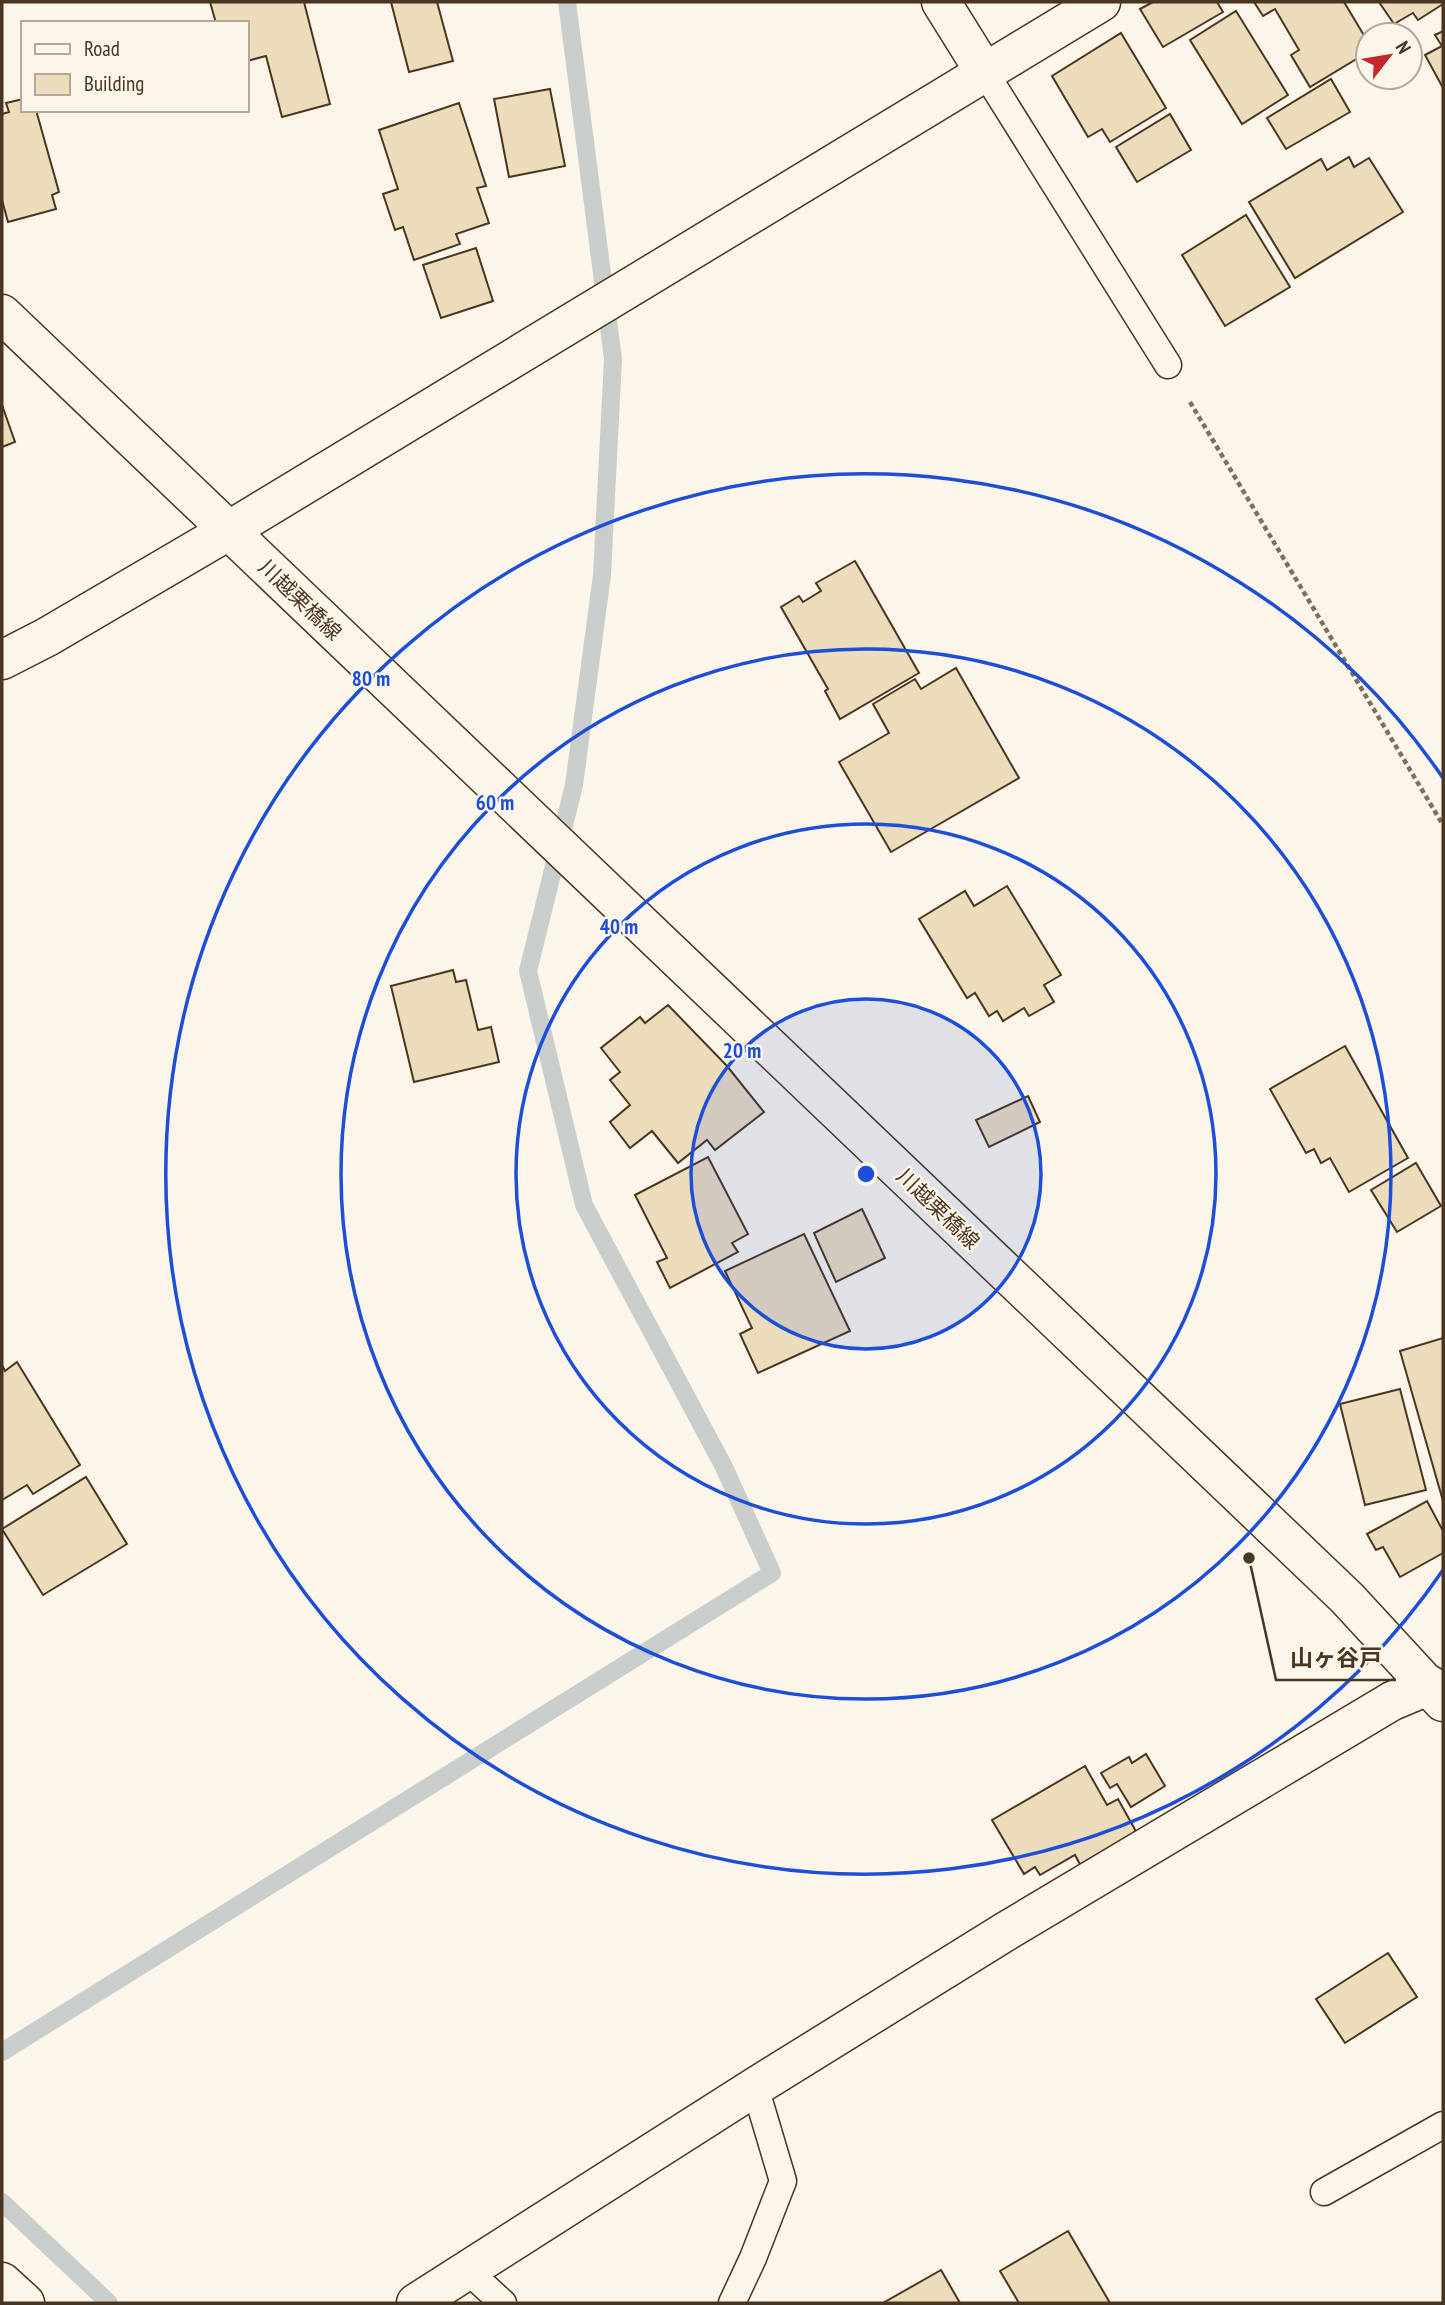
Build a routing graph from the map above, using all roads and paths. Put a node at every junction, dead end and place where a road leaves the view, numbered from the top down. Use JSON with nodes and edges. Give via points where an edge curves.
{"nodes":[{"id":1,"x":941,"y":2,"type":"edge"},
{"id":2,"x":1101,"y":2,"type":"edge"},
{"id":3,"x":984,"y":71,"type":"junction"},
{"id":4,"x":2,"y":314,"type":"edge"},
{"id":5,"x":1167,"y":365,"type":"joint"},
{"id":6,"x":228,"y":531,"type":"junction"},
{"id":7,"x":2,"y":660,"type":"edge"},
{"id":8,"x":1443,"y":825,"type":"edge"},
{"id":9,"x":1437,"y":1694,"type":"edge"},
{"id":10,"x":755,"y":2087,"type":"junction"},
{"id":11,"x":1443,"y":2125,"type":"edge"},
{"id":12,"x":1324,"y":2192,"type":"dead end"},
{"id":13,"x":468,"y":2271,"type":"junction"},
{"id":14,"x":2,"y":2282,"type":"edge"},
{"id":15,"x":25,"y":2303,"type":"edge"},
{"id":16,"x":416,"y":2303,"type":"edge"},
{"id":17,"x":503,"y":2303,"type":"edge"},
{"id":18,"x":732,"y":2303,"type":"edge"}],
"edges":[{"from":1,"to":3,"type":"street"},
{"from":2,"to":3,"type":"street"},
{"from":3,"to":5,"type":"lane"},
{"from":3,"to":6,"type":"street"},
{"from":4,"to":6,"type":"street","name":"川越栗橋線"},
{"from":5,"to":8,"type":"path"},
{"from":6,"to":7,"type":"street"},
{"from":6,"to":9,"type":"street","name":"川越栗橋線","via":[[1347,1598]]},
{"from":9,"to":10,"type":"street","via":[[1392,1701]]},
{"from":10,"to":13,"type":"street"},
{"from":10,"to":18,"type":"lane","via":[[783,2181]]},
{"from":11,"to":12,"type":"lane"},
{"from":13,"to":16,"type":"street"},
{"from":13,"to":17,"type":"lane"},
{"from":14,"to":15,"type":"street"}]}
